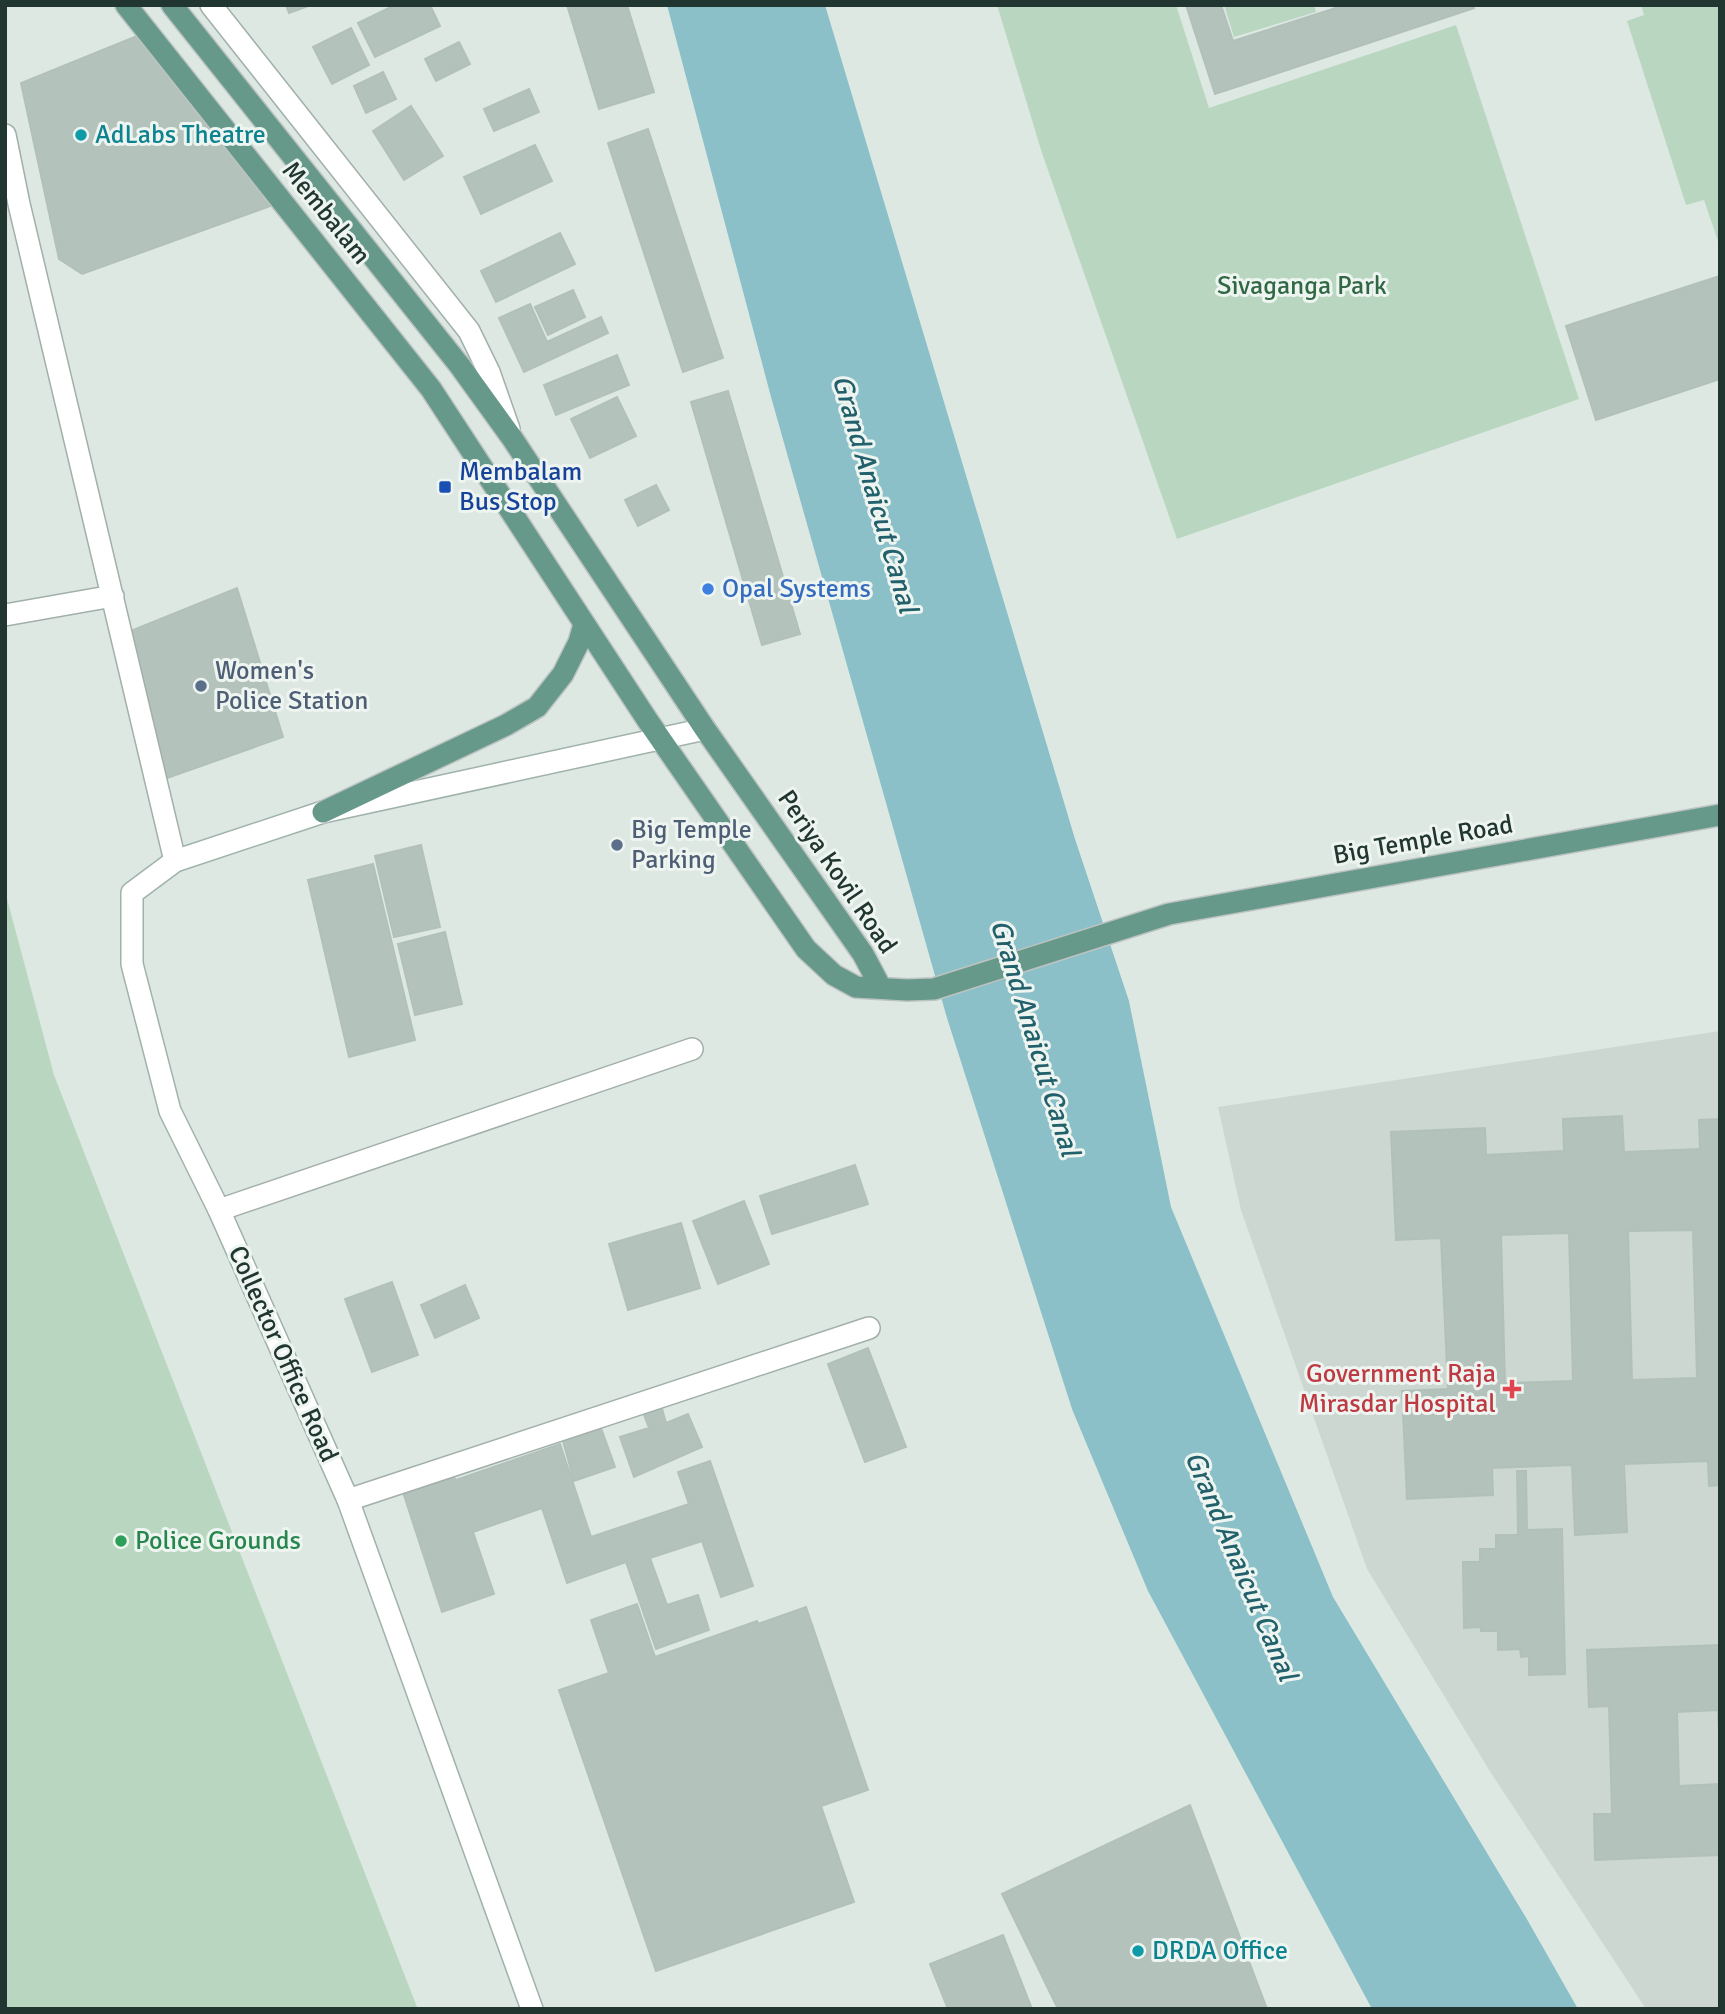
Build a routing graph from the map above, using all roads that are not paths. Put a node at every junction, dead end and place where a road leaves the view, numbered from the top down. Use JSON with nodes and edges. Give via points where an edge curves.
{"nodes":[{"id":1,"x":126,"y":5,"type":"edge"},
{"id":2,"x":172,"y":5,"type":"edge"},
{"id":3,"x":211,"y":5,"type":"edge"},
{"id":4,"x":5,"y":135,"type":"edge"},
{"id":5,"x":12,"y":205,"type":"edge"},
{"id":6,"x":460,"y":366,"type":"joint"},
{"id":7,"x":431,"y":389,"type":"joint"},
{"id":8,"x":512,"y":438,"type":"junction"},
{"id":9,"x":113,"y":596,"type":"junction"},
{"id":10,"x":5,"y":615,"type":"edge"},
{"id":11,"x":584,"y":624,"type":"junction"},
{"id":12,"x":705,"y":729,"type":"junction"},
{"id":13,"x":661,"y":739,"type":"junction"},
{"id":14,"x":323,"y":812,"type":"junction"},
{"id":15,"x":1720,"y":815,"type":"edge"},
{"id":16,"x":174,"y":861,"type":"junction"},
{"id":17,"x":881,"y":988,"type":"junction"},
{"id":18,"x":692,"y":1049,"type":"dead end"},
{"id":19,"x":219,"y":1210,"type":"junction"},
{"id":20,"x":869,"y":1328,"type":"dead end"},
{"id":21,"x":348,"y":1500,"type":"junction"},
{"id":22,"x":532,"y":2009,"type":"edge"}],
"edges":[{"from":1,"to":7,"type":"main road","name":"Membalam"},
{"from":2,"to":6,"type":"main road","name":"Membalam"},
{"from":3,"to":8,"type":"main road","via":[[469,331]]},
{"from":4,"to":5,"type":"main road"},
{"from":5,"to":9,"type":"main road"},
{"from":6,"to":8,"type":"main road","name":"Periya Kovil Road"},
{"from":7,"to":11,"type":"main road","name":"Periya Kovil Road"},
{"from":8,"to":12,"type":"main road","name":"Periya Kovil Road"},
{"from":9,"to":10,"type":"main road"},
{"from":9,"to":16,"type":"main road"},
{"from":11,"to":13,"type":"main road","name":"Periya Kovil Road"},
{"from":11,"to":14,"type":"main road","via":[[564,674],[537,707]]},
{"from":12,"to":13,"type":"main road","name":"Collector Office Road"},
{"from":12,"to":17,"type":"main road","name":"Periya Kovil Road","via":[[863,954]]},
{"from":13,"to":14,"type":"main road","name":"Collector Office Road"},
{"from":13,"to":17,"type":"main road","name":"Periya Kovil Road","via":[[806,949],[856,988]]},
{"from":14,"to":16,"type":"main road","name":"Collector Office Road"},
{"from":15,"to":17,"type":"main road","name":"Big Temple Road","via":[[1169,914],[934,989]]},
{"from":16,"to":19,"type":"main road","name":"Collector Office Road","via":[[132,893],[132,964],[170,1111]]},
{"from":18,"to":19,"type":"main road"},
{"from":19,"to":21,"type":"main road","name":"Collector Office Road"},
{"from":20,"to":21,"type":"main road"},
{"from":21,"to":22,"type":"main road","name":"Collector Office Road"}]}
